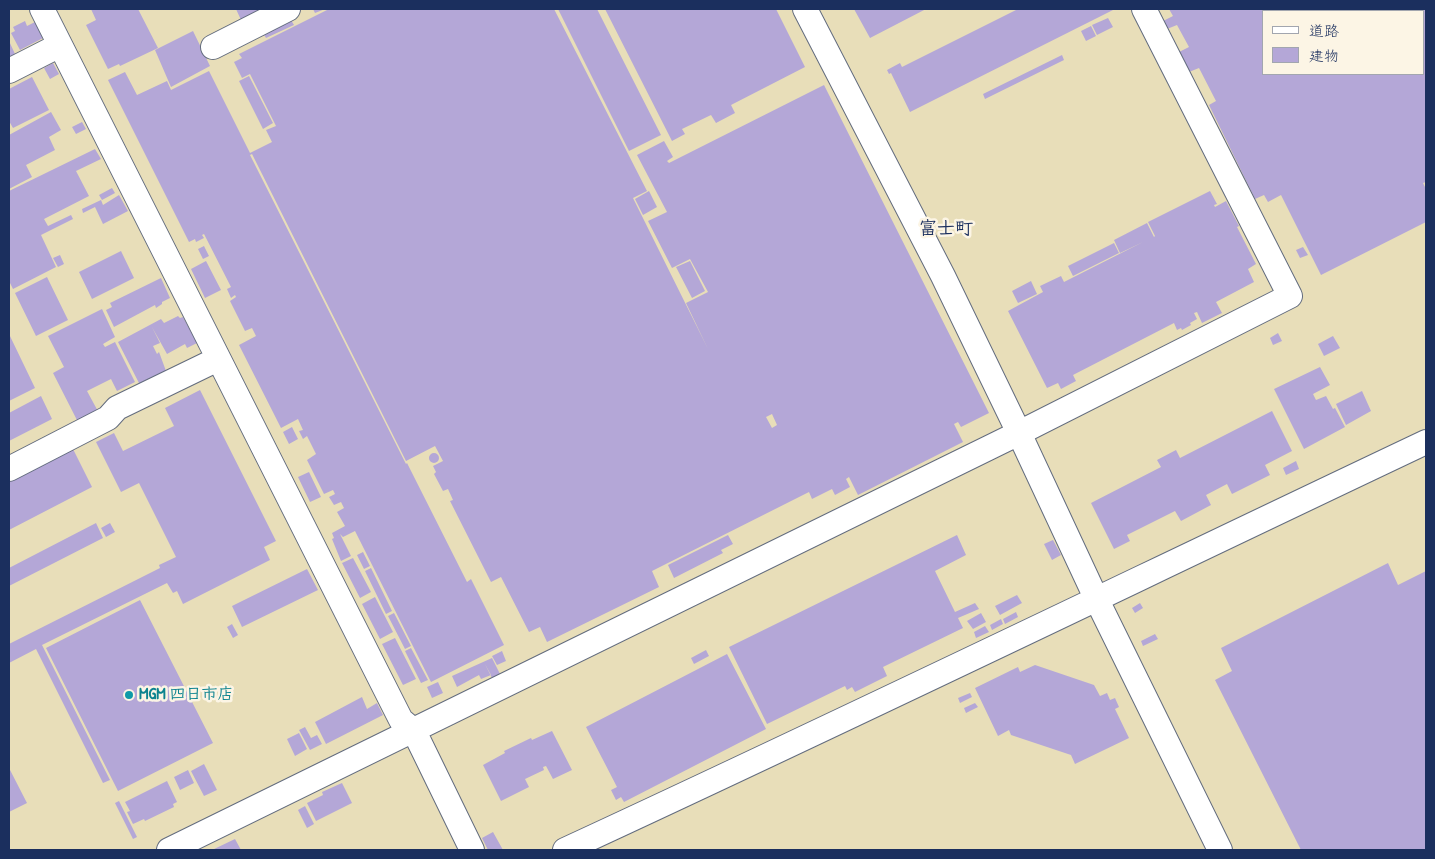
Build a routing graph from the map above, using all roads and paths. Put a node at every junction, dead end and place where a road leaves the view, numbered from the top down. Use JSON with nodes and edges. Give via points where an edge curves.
{"nodes":[{"id":1,"x":42,"y":9,"type":"edge"},
{"id":2,"x":288,"y":9,"type":"edge"},
{"id":3,"x":805,"y":9,"type":"edge"},
{"id":4,"x":1144,"y":9,"type":"edge"},
{"id":5,"x":60,"y":45,"type":"junction"},
{"id":6,"x":213,"y":47,"type":"dead end"},
{"id":7,"x":9,"y":71,"type":"edge"},
{"id":8,"x":218,"y":359,"type":"junction"},
{"id":9,"x":1019,"y":433,"type":"junction"},
{"id":10,"x":1426,"y":442,"type":"edge"},
{"id":11,"x":9,"y":469,"type":"edge"},
{"id":12,"x":1096,"y":598,"type":"junction"},
{"id":13,"x":414,"y":731,"type":"junction"},
{"id":14,"x":169,"y":850,"type":"edge"},
{"id":15,"x":472,"y":850,"type":"edge"},
{"id":16,"x":565,"y":850,"type":"edge"},
{"id":17,"x":1220,"y":850,"type":"edge"}],
"edges":[{"from":1,"to":5,"type":"street"},
{"from":2,"to":6,"type":"street"},
{"from":3,"to":9,"type":"street","via":[[943,276]]},
{"from":4,"to":9,"type":"street","via":[[1290,296]]},
{"from":5,"to":7,"type":"street"},
{"from":5,"to":8,"type":"street"},
{"from":8,"to":11,"type":"street","via":[[117,408],[108,418]]},
{"from":8,"to":13,"type":"street","via":[[401,720]]},
{"from":9,"to":12,"type":"street"},
{"from":9,"to":13,"type":"street"},
{"from":10,"to":12,"type":"street"},
{"from":12,"to":16,"type":"street"},
{"from":12,"to":17,"type":"street"},
{"from":13,"to":14,"type":"street"},
{"from":13,"to":15,"type":"street"}]}
